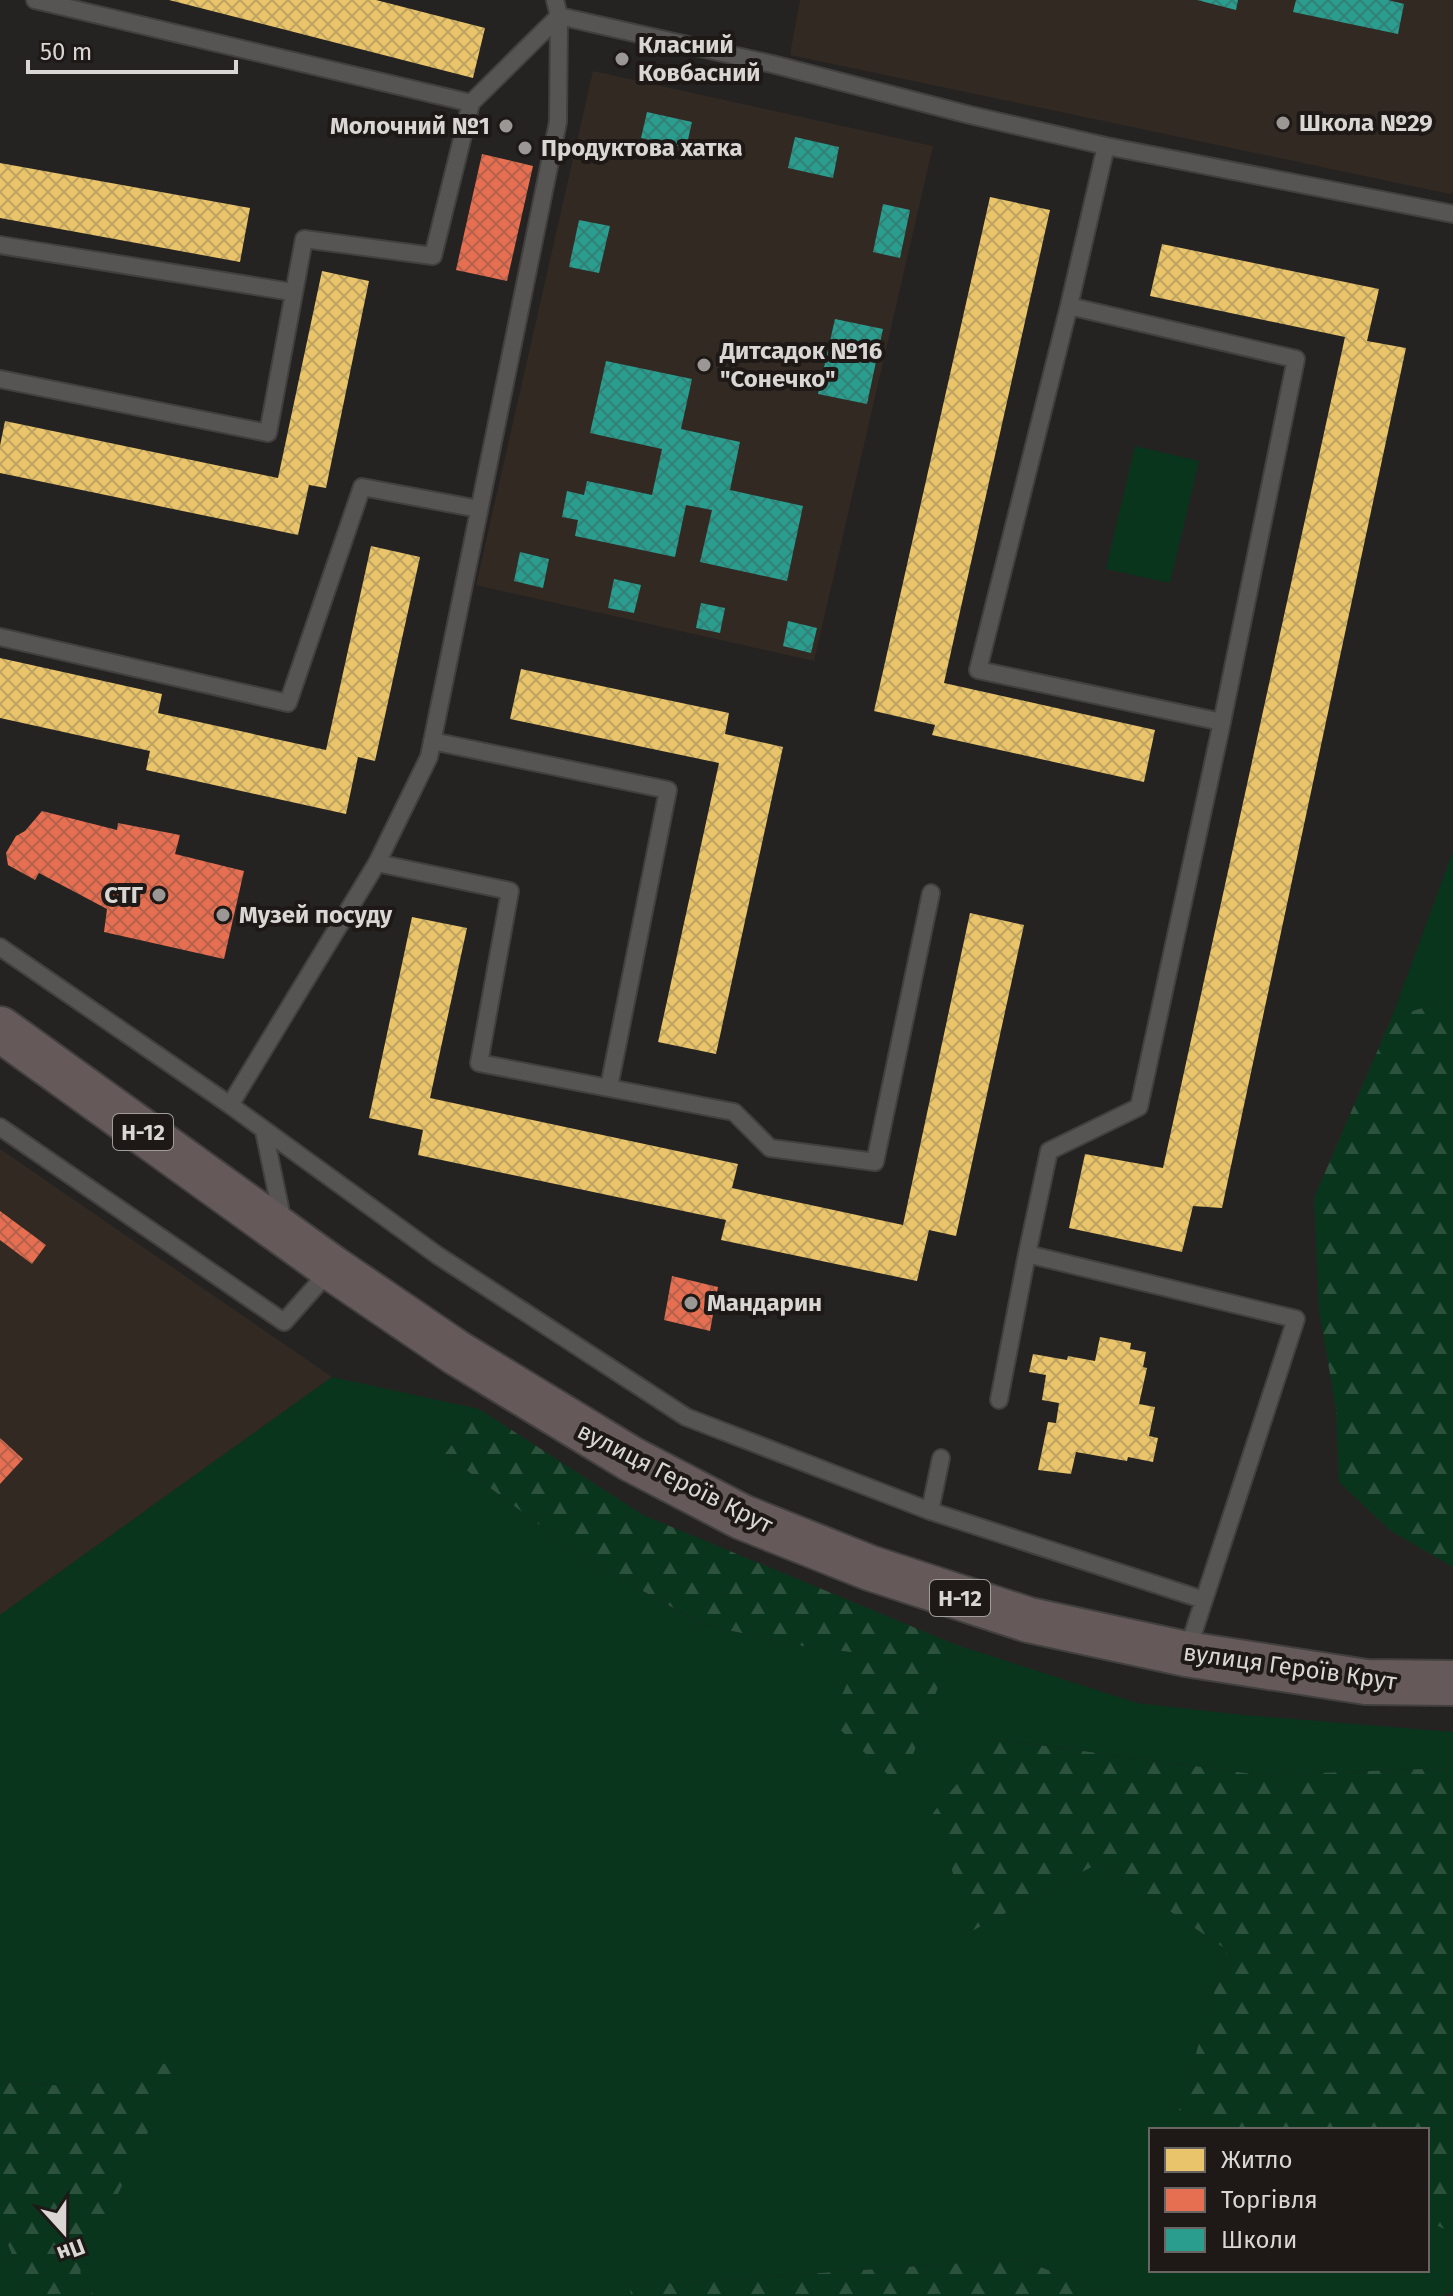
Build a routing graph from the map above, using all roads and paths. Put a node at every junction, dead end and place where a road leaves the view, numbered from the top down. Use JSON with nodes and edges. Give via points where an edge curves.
{"nodes":[{"id":1,"x":35,"y":0,"type":"edge"},
{"id":2,"x":557,"y":8,"type":"edge"},
{"id":3,"x":471,"y":103,"type":"junction"},
{"id":4,"x":1106,"y":146,"type":"junction"},
{"id":5,"x":1453,"y":214,"type":"edge"},
{"id":6,"x":0,"y":245,"type":"edge"},
{"id":7,"x":292,"y":292,"type":"junction"},
{"id":8,"x":1069,"y":306,"type":"junction"},
{"id":9,"x":0,"y":379,"type":"edge"},
{"id":10,"x":479,"y":509,"type":"junction"},
{"id":11,"x":0,"y":637,"type":"edge"},
{"id":12,"x":1222,"y":722,"type":"junction"},
{"id":13,"x":432,"y":741,"type":"junction"},
{"id":14,"x":377,"y":863,"type":"junction"},
{"id":15,"x":931,"y":893,"type":"dead end"},
{"id":16,"x":0,"y":947,"type":"edge"},
{"id":17,"x":0,"y":1029,"type":"edge"},
{"id":18,"x":609,"y":1087,"type":"junction"},
{"id":19,"x":230,"y":1105,"type":"junction"},
{"id":20,"x":0,"y":1127,"type":"edge"},
{"id":21,"x":264,"y":1131,"type":"junction"},
{"id":22,"x":286,"y":1235,"type":"junction"},
{"id":23,"x":1027,"y":1254,"type":"junction"},
{"id":24,"x":332,"y":1268,"type":"junction"},
{"id":25,"x":999,"y":1400,"type":"dead end"},
{"id":26,"x":941,"y":1458,"type":"dead end"},
{"id":27,"x":930,"y":1511,"type":"junction"},
{"id":28,"x":1204,"y":1600,"type":"junction"},
{"id":29,"x":1186,"y":1654,"type":"junction"},
{"id":30,"x":1453,"y":1683,"type":"edge"}],
"edges":[{"from":1,"to":3,"type":"lane"},
{"from":2,"to":3,"type":"lane"},
{"from":2,"to":4,"type":"lane"},
{"from":2,"to":10,"type":"lane","via":[[558,122]]},
{"from":3,"to":7,"type":"lane","via":[[433,256],[304,239]]},
{"from":4,"to":5,"type":"lane"},
{"from":4,"to":8,"type":"lane"},
{"from":6,"to":7,"type":"lane"},
{"from":7,"to":9,"type":"lane","via":[[268,433]]},
{"from":8,"to":12,"type":"lane","via":[[1296,359]]},
{"from":8,"to":12,"type":"lane","via":[[978,670]]},
{"from":10,"to":11,"type":"lane","via":[[362,487],[288,703]]},
{"from":10,"to":13,"type":"lane"},
{"from":12,"to":23,"type":"lane","via":[[1139,1107],[1049,1151]]},
{"from":13,"to":14,"type":"lane"},
{"from":13,"to":18,"type":"lane","via":[[668,790]]},
{"from":14,"to":18,"type":"lane","via":[[510,891],[479,1063]]},
{"from":14,"to":19,"type":"lane"},
{"from":15,"to":18,"type":"lane","via":[[875,1162],[770,1148],[734,1112]]},
{"from":16,"to":19,"type":"lane"},
{"from":17,"to":22,"type":"main road","name":"вулиця Героїв Крут","number":"Н-12"},
{"from":19,"to":21,"type":"lane"},
{"from":20,"to":24,"type":"lane","via":[[284,1322]]},
{"from":21,"to":22,"type":"lane"},
{"from":21,"to":27,"type":"lane","via":[[437,1255],[686,1417]]},
{"from":22,"to":24,"type":"main road","name":"вулиця Героїв Крут","number":"Н-12"},
{"from":23,"to":25,"type":"lane"},
{"from":23,"to":28,"type":"lane","via":[[1296,1319]]},
{"from":24,"to":29,"type":"main road","name":"вулиця Героїв Крут","number":"Н-12","via":[[501,1382],[742,1517],[870,1568],[1029,1620]]},
{"from":26,"to":27,"type":"lane"},
{"from":27,"to":28,"type":"lane"},
{"from":28,"to":29,"type":"lane"},
{"from":29,"to":30,"type":"main road","name":"вулиця Героїв Крут","number":"Н-12","via":[[1366,1682]]}]}
